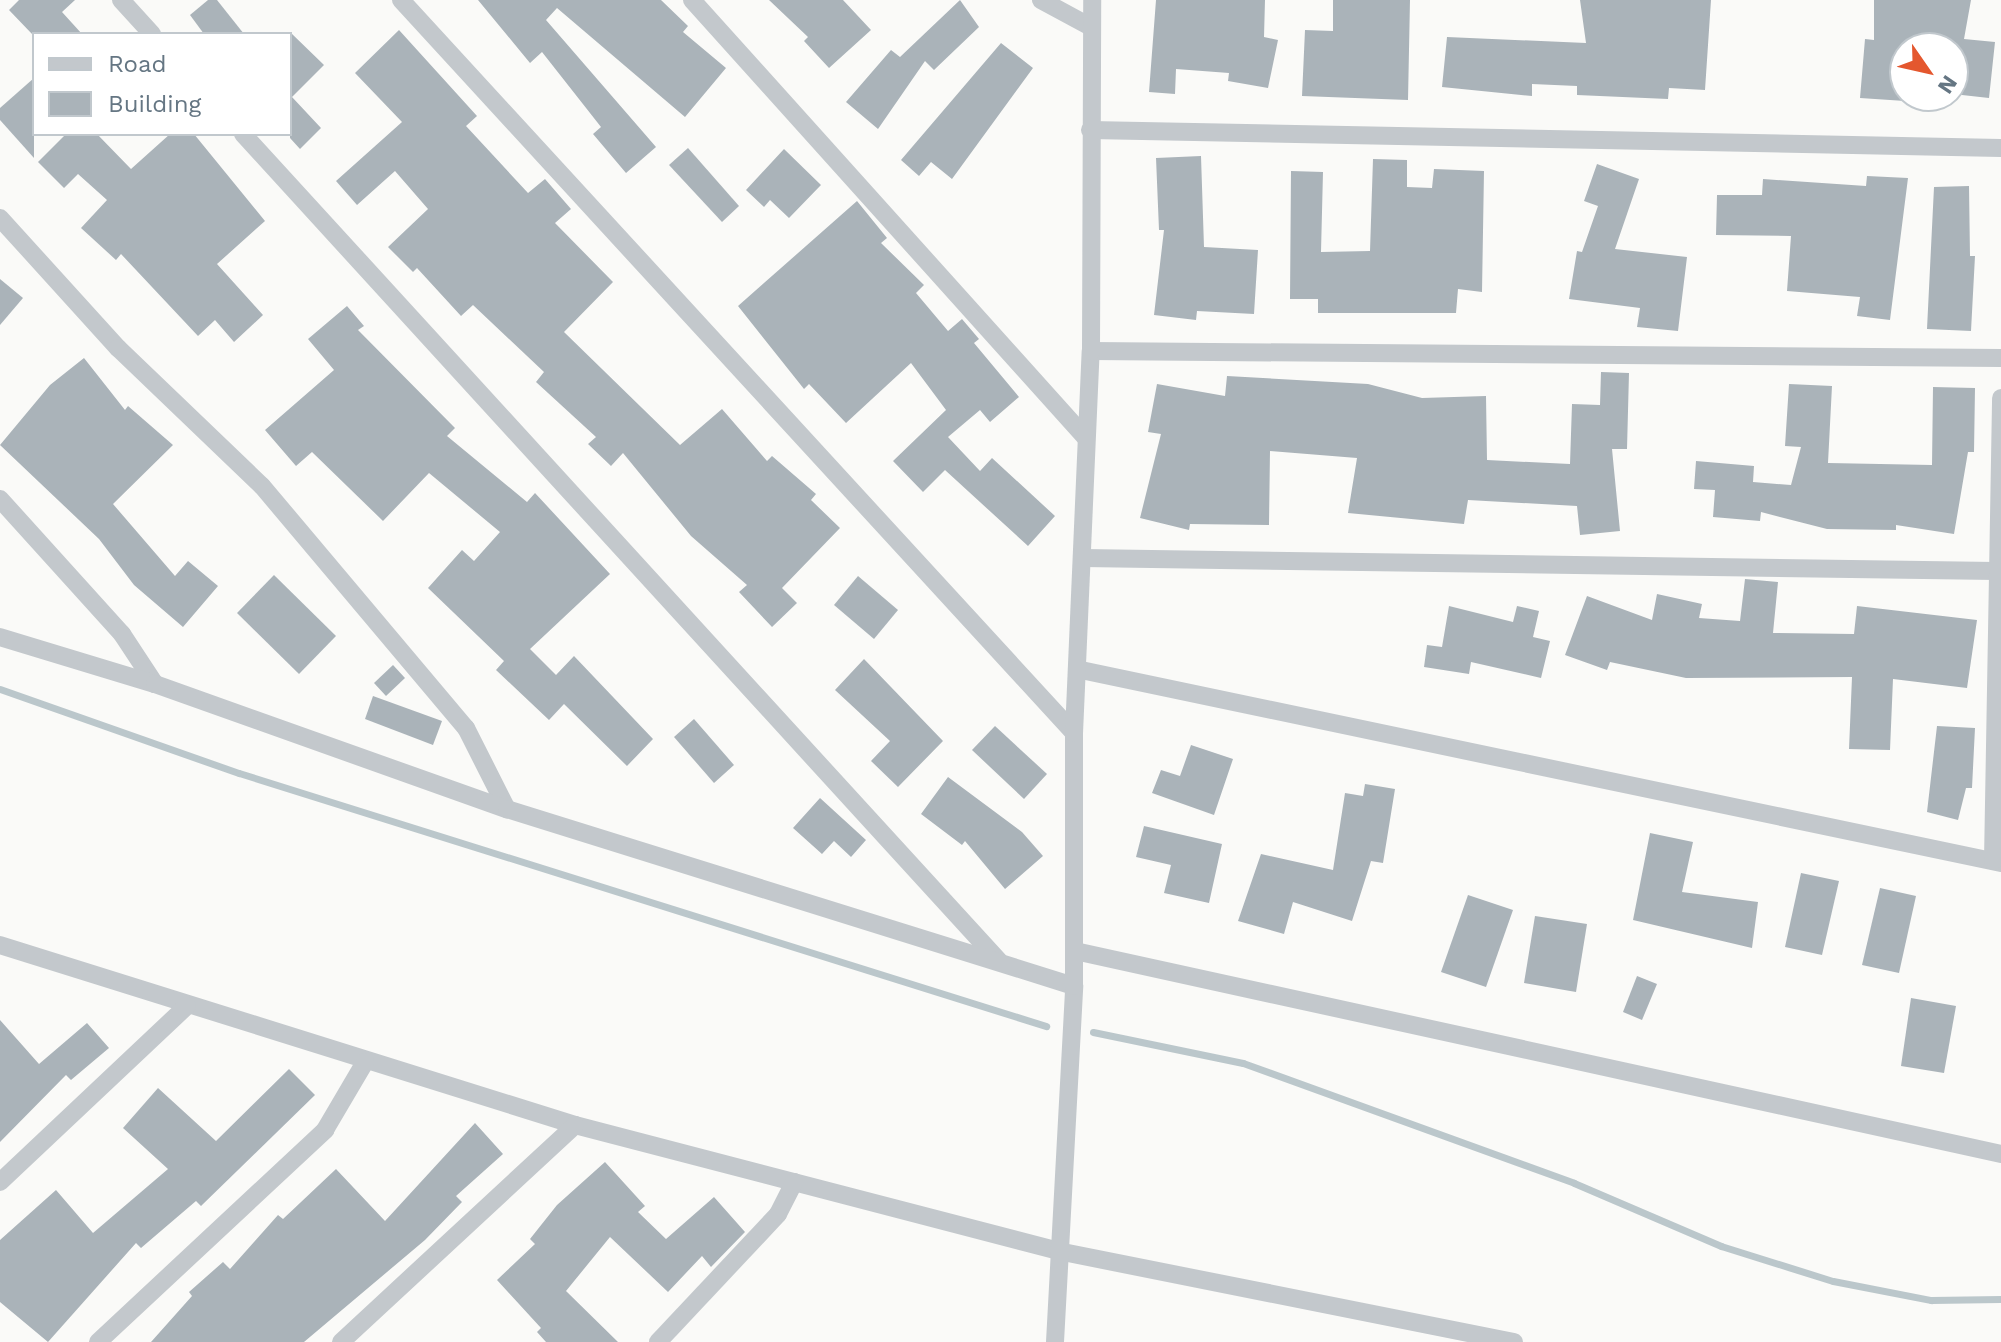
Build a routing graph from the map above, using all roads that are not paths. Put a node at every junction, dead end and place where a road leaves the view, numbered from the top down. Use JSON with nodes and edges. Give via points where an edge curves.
{"nodes":[{"id":1,"x":121,"y":0,"type":"edge"},
{"id":2,"x":401,"y":0,"type":"edge"},
{"id":3,"x":692,"y":0,"type":"edge"},
{"id":4,"x":1041,"y":0,"type":"edge"},
{"id":5,"x":1092,"y":0,"type":"edge"},
{"id":6,"x":1091,"y":27,"type":"junction"},
{"id":7,"x":150,"y":32,"type":"edge"},
{"id":8,"x":1090,"y":130,"type":"junction"},
{"id":9,"x":245,"y":136,"type":"edge"},
{"id":10,"x":2001,"y":148,"type":"edge"},
{"id":11,"x":0,"y":218,"type":"edge"},
{"id":12,"x":1091,"y":351,"type":"junction"},
{"id":13,"x":2001,"y":358,"type":"edge"},
{"id":14,"x":2001,"y":398,"type":"edge"},
{"id":15,"x":1085,"y":437,"type":"junction"},
{"id":16,"x":0,"y":499,"type":"edge"},
{"id":17,"x":1083,"y":558,"type":"junction"},
{"id":18,"x":1996,"y":571,"type":"junction"},
{"id":19,"x":0,"y":637,"type":"edge"},
{"id":20,"x":1081,"y":670,"type":"junction"},
{"id":21,"x":155,"y":684,"type":"junction"},
{"id":22,"x":1074,"y":733,"type":"junction"},
{"id":23,"x":507,"y":809,"type":"junction"},
{"id":24,"x":1997,"y":862,"type":"edge"},
{"id":25,"x":949,"y":905,"type":"junction"},
{"id":26,"x":0,"y":945,"type":"edge"},
{"id":27,"x":947,"y":947,"type":"junction"},
{"id":28,"x":1075,"y":951,"type":"junction"},
{"id":29,"x":1001,"y":963,"type":"junction"},
{"id":30,"x":1074,"y":986,"type":"junction"},
{"id":31,"x":187,"y":1006,"type":"junction"},
{"id":32,"x":365,"y":1062,"type":"junction"},
{"id":33,"x":575,"y":1125,"type":"junction"},
{"id":34,"x":2001,"y":1154,"type":"edge"},
{"id":35,"x":0,"y":1182,"type":"edge"},
{"id":36,"x":794,"y":1182,"type":"junction"},
{"id":37,"x":1058,"y":1251,"type":"junction"},
{"id":38,"x":1503,"y":1341,"type":"edge"},
{"id":39,"x":98,"y":1342,"type":"edge"},
{"id":40,"x":341,"y":1342,"type":"edge"},
{"id":41,"x":658,"y":1342,"type":"edge"},
{"id":42,"x":1055,"y":1342,"type":"edge"}],
"edges":[{"from":1,"to":7,"type":"street"},
{"from":2,"to":22,"type":"street"},
{"from":3,"to":15,"type":"street"},
{"from":4,"to":6,"type":"street"},
{"from":5,"to":6,"type":"street"},
{"from":6,"to":8,"type":"street"},
{"from":8,"to":10,"type":"street"},
{"from":8,"to":12,"type":"street"},
{"from":9,"to":25,"type":"street"},
{"from":11,"to":23,"type":"street","via":[[118,348],[262,486],[466,728]]},
{"from":12,"to":13,"type":"street"},
{"from":12,"to":15,"type":"street"},
{"from":14,"to":18,"type":"street"},
{"from":15,"to":17,"type":"street"},
{"from":16,"to":21,"type":"street","via":[[122,634]]},
{"from":17,"to":18,"type":"street"},
{"from":17,"to":20,"type":"street"},
{"from":18,"to":24,"type":"street"},
{"from":19,"to":21,"type":"street"},
{"from":20,"to":22,"type":"street"},
{"from":20,"to":24,"type":"street"},
{"from":21,"to":23,"type":"street"},
{"from":22,"to":28,"type":"street"},
{"from":23,"to":27,"type":"street"},
{"from":25,"to":27,"type":"street"},
{"from":25,"to":29,"type":"street"},
{"from":26,"to":31,"type":"street"},
{"from":27,"to":29,"type":"street"},
{"from":28,"to":30,"type":"street"},
{"from":28,"to":34,"type":"street"},
{"from":29,"to":30,"type":"street"},
{"from":30,"to":37,"type":"street"},
{"from":31,"to":32,"type":"street"},
{"from":31,"to":35,"type":"street"},
{"from":32,"to":33,"type":"street"},
{"from":32,"to":39,"type":"street","via":[[325,1130]]},
{"from":33,"to":36,"type":"street"},
{"from":33,"to":40,"type":"street"},
{"from":36,"to":37,"type":"street"},
{"from":36,"to":41,"type":"street","via":[[770,1225]]},
{"from":37,"to":38,"type":"street"},
{"from":37,"to":42,"type":"street"}]}
